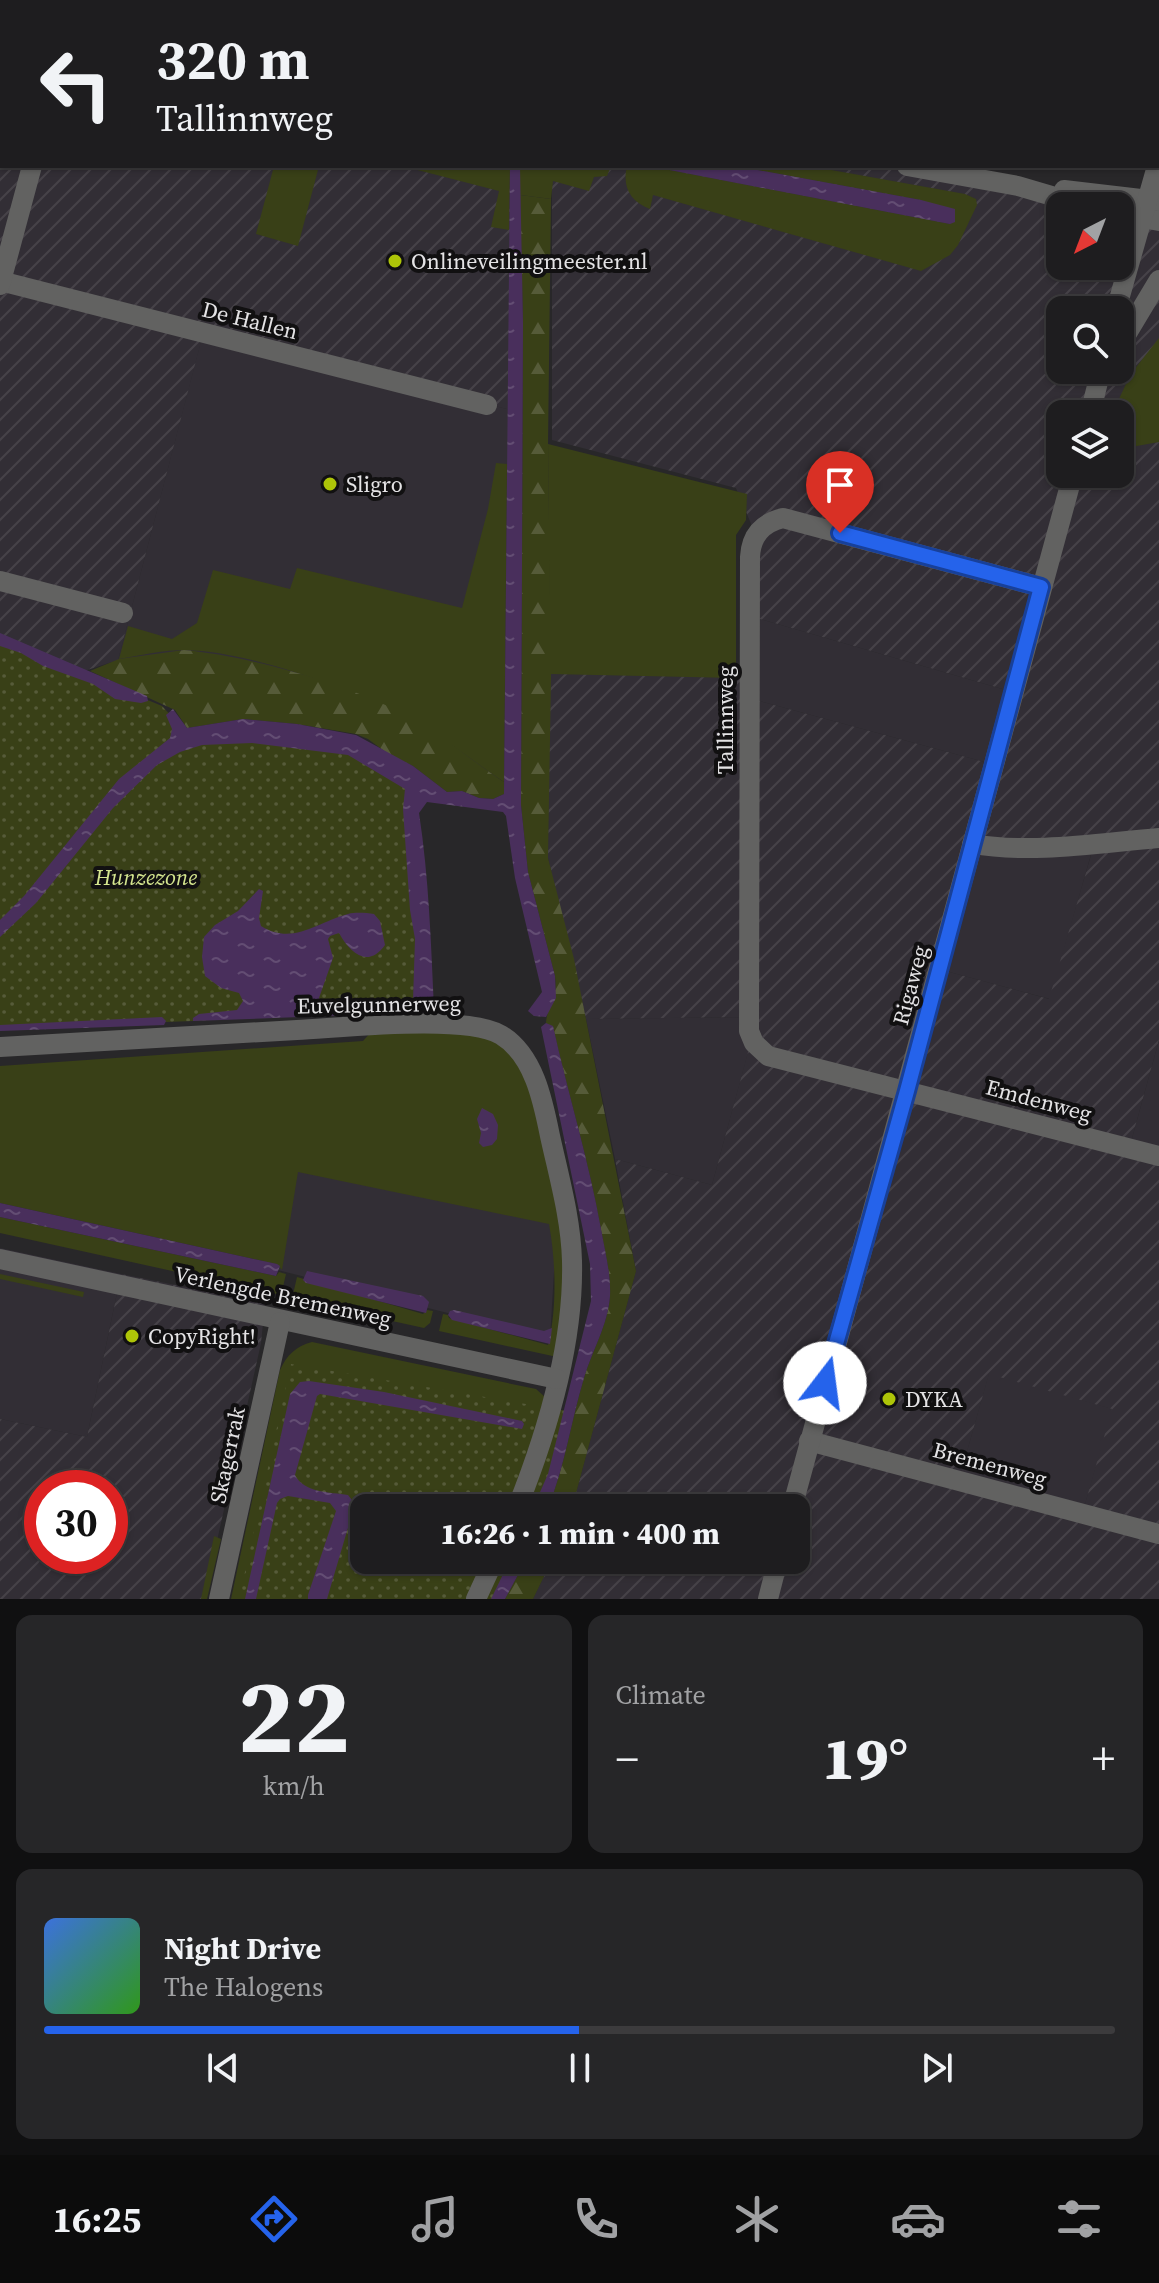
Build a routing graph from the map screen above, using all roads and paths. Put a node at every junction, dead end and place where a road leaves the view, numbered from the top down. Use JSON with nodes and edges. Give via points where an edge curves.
{"nodes":[{"id":1,"x":31,"y":168,"type":"edge"},
{"id":2,"x":918,"y":168,"type":"edge"},
{"id":3,"x":1157,"y":168,"type":"edge"},
{"id":4,"x":1018,"y":186,"type":"junction"},
{"id":5,"x":1046,"y":194,"type":"edge"},
{"id":6,"x":1151,"y":210,"type":"edge"},
{"id":7,"x":1159,"y":280,"type":"edge"},
{"id":8,"x":0,"y":282,"type":"edge"},
{"id":9,"x":1121,"y":296,"type":"edge"},
{"id":10,"x":1134,"y":322,"type":"edge"},
{"id":11,"x":487,"y":405,"type":"dead end"},
{"id":12,"x":1069,"y":488,"type":"edge"},
{"id":13,"x":0,"y":581,"type":"edge"},
{"id":14,"x":1041,"y":587,"type":"junction"},
{"id":15,"x":123,"y":613,"type":"dead end"},
{"id":16,"x":1159,"y":838,"type":"edge"},
{"id":17,"x":972,"y":844,"type":"junction"},
{"id":18,"x":0,"y":1047,"type":"edge"},
{"id":19,"x":907,"y":1091,"type":"junction"},
{"id":20,"x":1159,"y":1156,"type":"edge"},
{"id":21,"x":0,"y":1259,"type":"edge"},
{"id":22,"x":280,"y":1322,"type":"junction"},
{"id":23,"x":557,"y":1379,"type":"junction"},
{"id":24,"x":809,"y":1441,"type":"junction"},
{"id":25,"x":522,"y":1494,"type":"edge"},
{"id":26,"x":796,"y":1494,"type":"edge"},
{"id":27,"x":1159,"y":1534,"type":"edge"},
{"id":28,"x":488,"y":1574,"type":"edge"},
{"id":29,"x":774,"y":1574,"type":"edge"},
{"id":30,"x":219,"y":1599,"type":"edge"},
{"id":31,"x":476,"y":1599,"type":"edge"},
{"id":32,"x":768,"y":1599,"type":"edge"}],
"edges":[{"from":1,"to":8,"type":"street","name":"De Hallen"},
{"from":2,"to":4,"type":"street"},
{"from":3,"to":6,"type":"street"},
{"from":4,"to":5,"type":"street"},
{"from":4,"to":6,"type":"street"},
{"from":6,"to":9,"type":"street"},
{"from":7,"to":10,"type":"street"},
{"from":8,"to":11,"type":"street","name":"De Hallen"},
{"from":12,"to":14,"type":"street","name":"Rigaweg"},
{"from":13,"to":15,"type":"street"},
{"from":14,"to":17,"type":"street","name":"Rigaweg"},
{"from":14,"to":19,"type":"street","name":"Tallinnweg","via":[[783,518],[766,524],[752,542],[749,1031],[768,1056]]},
{"from":16,"to":17,"type":"street","via":[[1026,848]]},
{"from":17,"to":19,"type":"street","name":"Rigaweg"},
{"from":18,"to":23,"type":"street","name":"Euvelgunnerweg","via":[[372,1026],[459,1024],[500,1035],[532,1072],[567,1219],[570,1307]]},
{"from":19,"to":20,"type":"street","name":"Emdenweg"},
{"from":19,"to":24,"type":"street","name":"Rigaweg"},
{"from":21,"to":22,"type":"street","name":"Verlengde Bremenweg"},
{"from":22,"to":23,"type":"street","name":"Verlengde Bremenweg"},
{"from":22,"to":30,"type":"street","name":"Skagerrak"},
{"from":23,"to":25,"type":"street","name":"Euvelgunnerweg","via":[[544,1437]]},
{"from":24,"to":26,"type":"street","name":"Rigaweg"},
{"from":24,"to":27,"type":"street","name":"Bremenweg"},
{"from":28,"to":31,"type":"street"},
{"from":29,"to":32,"type":"street"}]}
